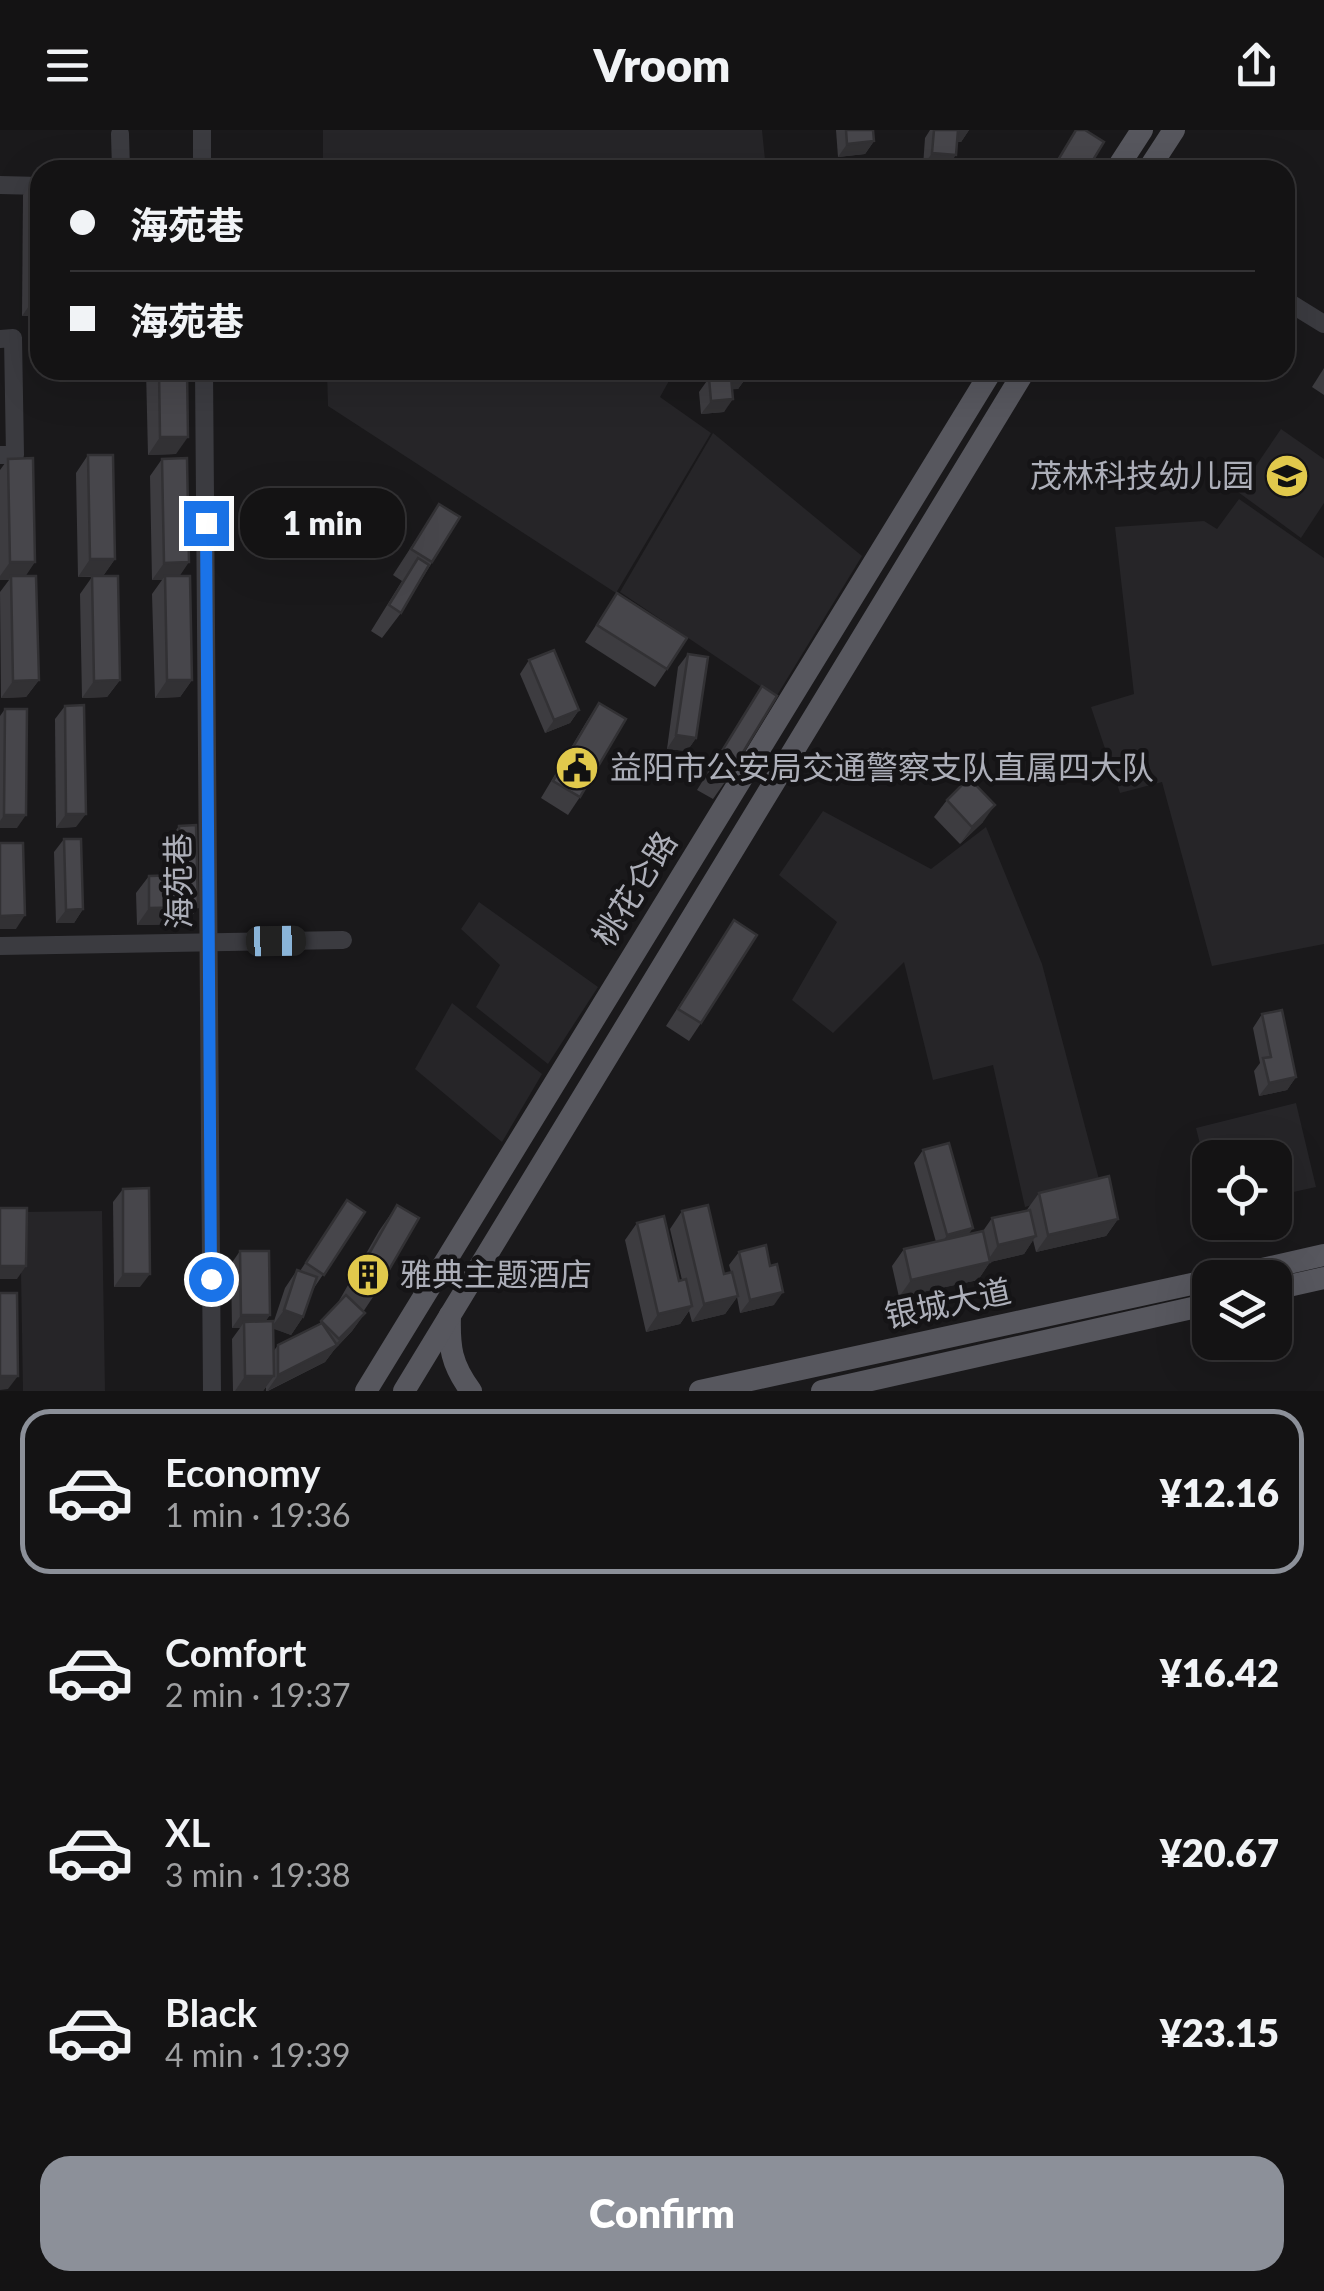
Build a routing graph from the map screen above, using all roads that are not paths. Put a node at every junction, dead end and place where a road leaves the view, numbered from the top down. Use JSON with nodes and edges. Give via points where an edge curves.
{"nodes":[{"id":1,"x":202,"y":130,"type":"edge"},
{"id":2,"x":1142,"y":130,"type":"edge"},
{"id":3,"x":1174,"y":130,"type":"edge"},
{"id":4,"x":120,"y":134,"type":"dead end"},
{"id":5,"x":121,"y":160,"type":"edge"},
{"id":6,"x":202,"y":160,"type":"edge"},
{"id":7,"x":1122,"y":160,"type":"edge"},
{"id":8,"x":1154,"y":160,"type":"edge"},
{"id":9,"x":0,"y":185,"type":"edge"},
{"id":10,"x":30,"y":186,"type":"edge"},
{"id":11,"x":1295,"y":306,"type":"edge"},
{"id":12,"x":1324,"y":324,"type":"edge"},
{"id":13,"x":0,"y":339,"type":"edge"},
{"id":14,"x":204,"y":380,"type":"edge"},
{"id":15,"x":986,"y":380,"type":"edge"},
{"id":16,"x":1019,"y":380,"type":"edge"},
{"id":17,"x":0,"y":455,"type":"edge"},
{"id":18,"x":343,"y":940,"type":"dead end"},
{"id":19,"x":210,"y":942,"type":"junction"},
{"id":20,"x":0,"y":946,"type":"edge"},
{"id":21,"x":1324,"y":1255,"type":"edge"},
{"id":22,"x":1292,"y":1262,"type":"edge"},
{"id":23,"x":1324,"y":1278,"type":"edge"},
{"id":24,"x":1192,"y":1284,"type":"edge"},
{"id":25,"x":1292,"y":1285,"type":"edge"},
{"id":26,"x":1192,"y":1308,"type":"edge"},
{"id":27,"x":450,"y":1314,"type":"junction"},
{"id":28,"x":212,"y":1391,"type":"edge"},
{"id":29,"x":366,"y":1391,"type":"edge"},
{"id":30,"x":404,"y":1391,"type":"edge"},
{"id":31,"x":470,"y":1391,"type":"edge"},
{"id":32,"x":700,"y":1391,"type":"edge"},
{"id":33,"x":822,"y":1391,"type":"edge"}],
"edges":[{"from":1,"to":6,"type":"street"},
{"from":2,"to":7,"type":"main road"},
{"from":3,"to":8,"type":"main road"},
{"from":4,"to":5,"type":"street"},
{"from":9,"to":10,"type":"street"},
{"from":11,"to":12,"type":"street"},
{"from":13,"to":17,"type":"street","via":[[13,338],[15,455]]},
{"from":14,"to":19,"type":"street","name":"海苑巷"},
{"from":15,"to":29,"type":"main road","name":"桃花仑路"},
{"from":16,"to":27,"type":"main road","name":"桃花仑路"},
{"from":18,"to":19,"type":"street"},
{"from":19,"to":20,"type":"street"},
{"from":19,"to":28,"type":"street","name":"海苑巷"},
{"from":21,"to":22,"type":"main road"},
{"from":23,"to":25,"type":"main road"},
{"from":24,"to":32,"type":"main road","name":"银城大道"},
{"from":26,"to":33,"type":"main road","name":"银城大道"},
{"from":27,"to":30,"type":"main road","name":"桃花仑路"},
{"from":27,"to":31,"type":"main road","via":[[449,1344]]}]}
